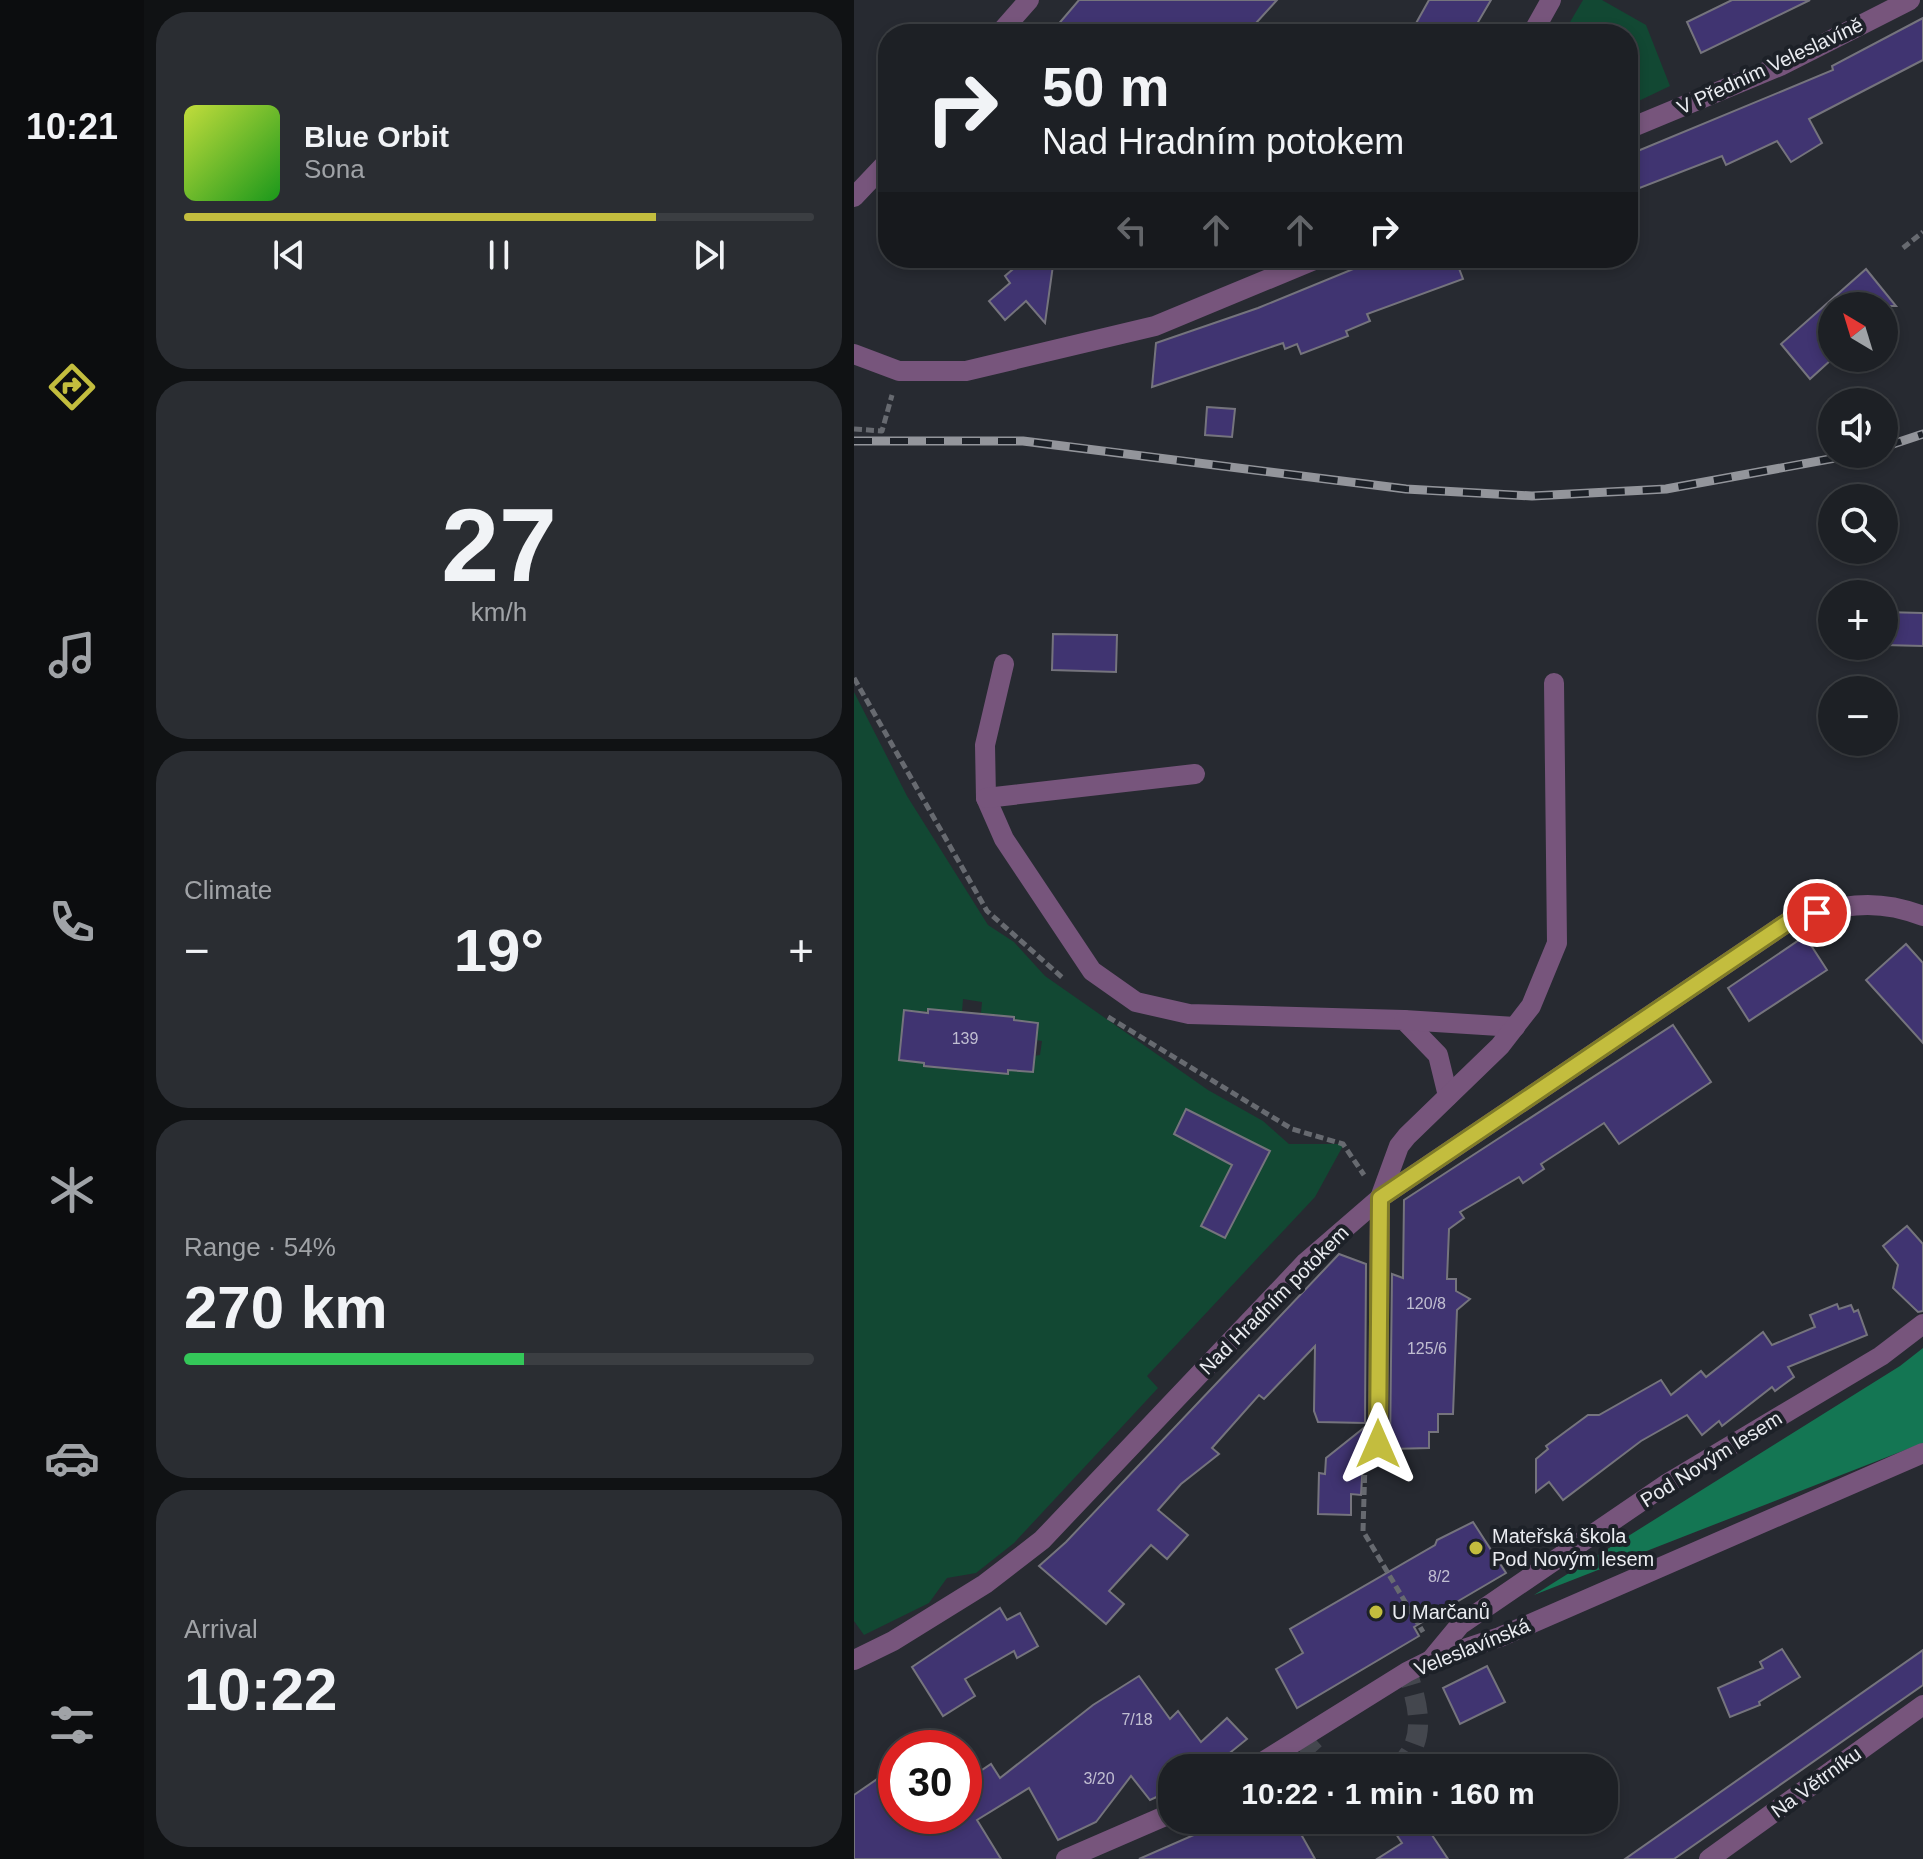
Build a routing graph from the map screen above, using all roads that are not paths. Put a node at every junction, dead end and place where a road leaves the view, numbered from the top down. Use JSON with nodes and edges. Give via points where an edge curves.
{"nodes":[{"id":1,"x":1029,"y":0,"type":"edge"},
{"id":2,"x":1551,"y":0,"type":"edge"},
{"id":3,"x":1910,"y":0,"type":"edge"},
{"id":4,"x":1008,"y":24,"type":"edge"},
{"id":5,"x":1538,"y":24,"type":"edge"},
{"id":6,"x":1638,"y":125,"type":"edge"},
{"id":7,"x":878,"y":172,"type":"edge"},
{"id":8,"x":854,"y":197,"type":"edge"},
{"id":9,"x":1295,"y":268,"type":"edge"},
{"id":10,"x":854,"y":354,"type":"edge"},
{"id":11,"x":1004,"y":664,"type":"dead end"},
{"id":12,"x":1554,"y":683,"type":"dead end"},
{"id":13,"x":1195,"y":774,"type":"dead end"},
{"id":14,"x":986,"y":798,"type":"junction"},
{"id":15,"x":1923,"y":916,"type":"edge"},
{"id":16,"x":1404,"y":1020,"type":"junction"},
{"id":17,"x":1515,"y":1027,"type":"junction"},
{"id":18,"x":1448,"y":1096,"type":"junction"},
{"id":19,"x":1380,"y":1198,"type":"junction"},
{"id":20,"x":1923,"y":1324,"type":"edge"},
{"id":21,"x":1378,"y":1444,"type":"road end"},
{"id":22,"x":1923,"y":1453,"type":"edge"},
{"id":23,"x":854,"y":1660,"type":"edge"},
{"id":24,"x":1431,"y":1660,"type":"junction"},
{"id":25,"x":1923,"y":1705,"type":"edge"},
{"id":26,"x":1276,"y":1754,"type":"edge"},
{"id":27,"x":1158,"y":1819,"type":"edge"},
{"id":28,"x":1066,"y":1859,"type":"edge"},
{"id":29,"x":1709,"y":1859,"type":"edge"}],
"edges":[{"from":1,"to":4,"type":"street"},
{"from":2,"to":5,"type":"street"},
{"from":3,"to":6,"type":"street","name":"V Předním Veleslavíně","via":[[1780,66]]},
{"from":7,"to":8,"type":"street"},
{"from":9,"to":10,"type":"street","via":[[1155,326],[966,371],[899,371]]},
{"from":11,"to":14,"type":"street","via":[[985,745]]},
{"from":12,"to":17,"type":"street","via":[[1557,943],[1531,1006]]},
{"from":13,"to":14,"type":"street"},
{"from":14,"to":16,"type":"street","via":[[1004,839],[1092,971],[1136,1002],[1189,1014]]},
{"from":15,"to":19,"type":"street","name":"Nad Hradním potokem","via":[[1895,905],[1846,904],[1788,922]]},
{"from":16,"to":17,"type":"street"},
{"from":16,"to":18,"type":"street","via":[[1438,1055]]},
{"from":17,"to":18,"type":"street"},
{"from":18,"to":19,"type":"street","via":[[1399,1146]]},
{"from":19,"to":21,"type":"street"},
{"from":19,"to":23,"type":"street","name":"Nad Hradním potokem","via":[[1306,1262],[1042,1540],[985,1584]]},
{"from":20,"to":24,"type":"street","name":"Pod Novým lesem","via":[[1881,1356],[1668,1483],[1460,1625]]},
{"from":22,"to":24,"type":"street","name":"Veleslavínská","via":[[1500,1637]]},
{"from":24,"to":26,"type":"street","name":"Veleslavínská"},
{"from":25,"to":29,"type":"street","name":"Na Větrníku"},
{"from":27,"to":28,"type":"street"}]}
